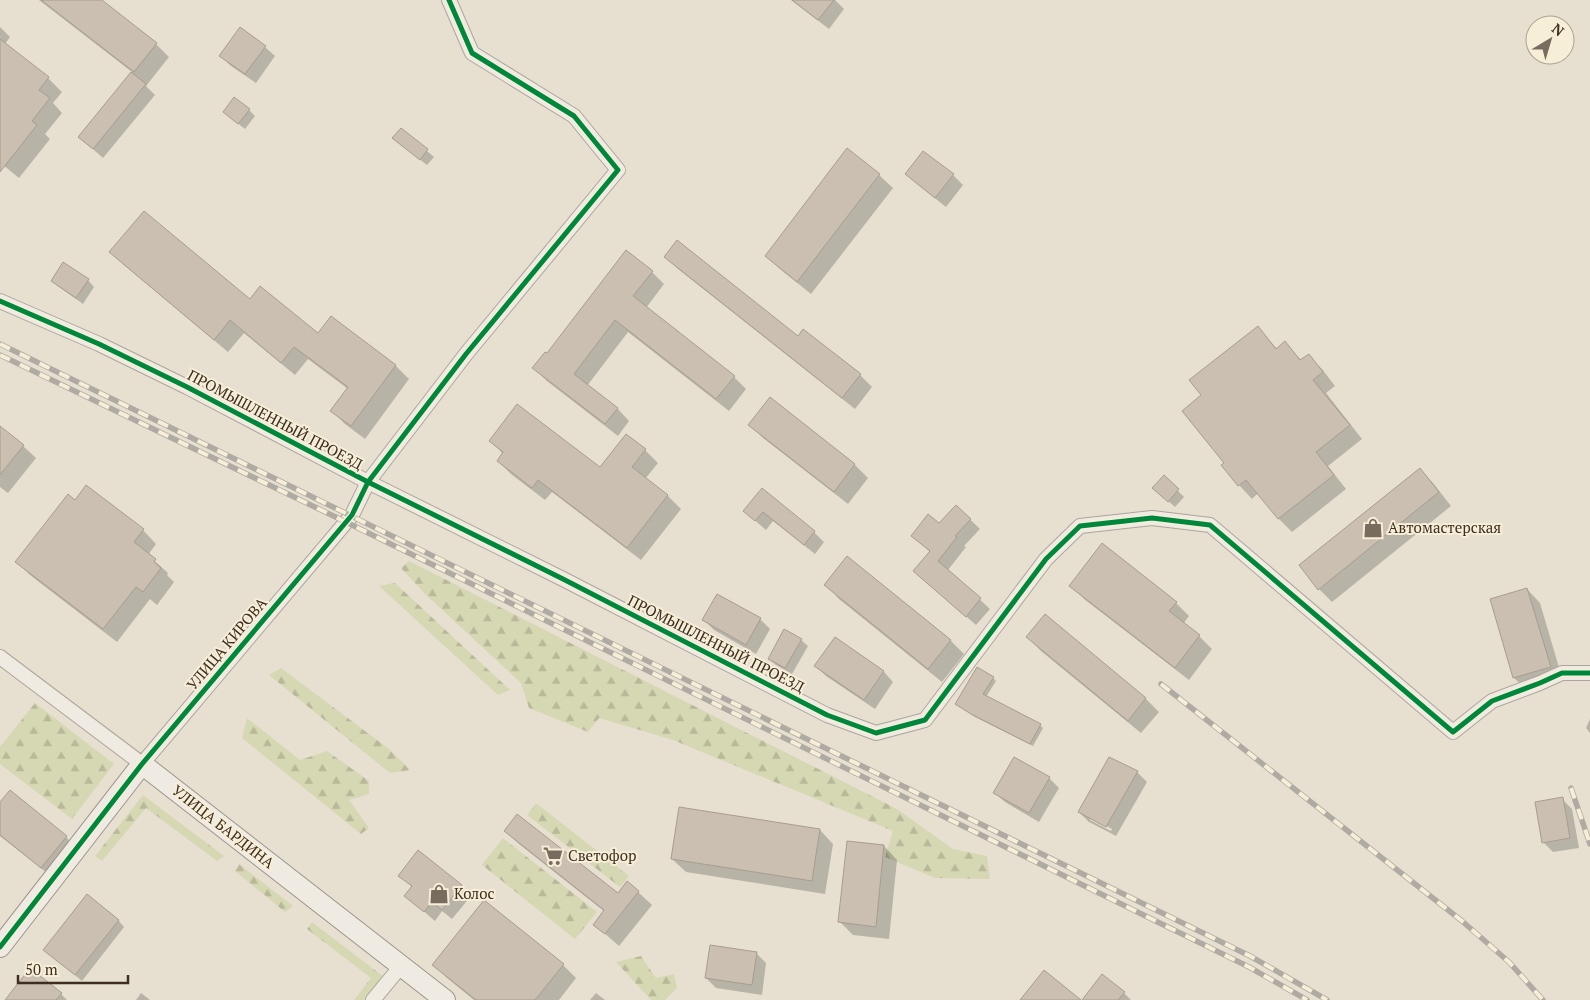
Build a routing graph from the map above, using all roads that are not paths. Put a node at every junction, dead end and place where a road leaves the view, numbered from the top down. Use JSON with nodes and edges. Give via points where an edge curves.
{"nodes":[{"id":1,"x":449,"y":0,"type":"edge"},
{"id":2,"x":0,"y":301,"type":"edge"},
{"id":3,"x":368,"y":482,"type":"junction"},
{"id":4,"x":0,"y":656,"type":"edge"},
{"id":5,"x":1590,"y":673,"type":"edge"},
{"id":6,"x":142,"y":764,"type":"junction"},
{"id":7,"x":0,"y":947,"type":"edge"},
{"id":8,"x":401,"y":966,"type":"junction"},
{"id":9,"x":373,"y":1000,"type":"edge"},
{"id":10,"x":445,"y":1000,"type":"edge"}],
"edges":[{"from":1,"to":3,"type":"street","name":"УЛИЦА КИРОВА","via":[[472,52],[574,116],[618,170],[466,354]]},
{"from":2,"to":3,"type":"street","name":"ПРОМЫШЛЕННЫЙ ПРОЕЗД","via":[[99,344]]},
{"from":3,"to":5,"type":"street","name":"ПРОМЫШЛЕННЫЙ ПРОЕЗД","via":[[827,715],[876,733],[925,720],[1046,559],[1080,526],[1152,518],[1210,525],[1453,732],[1492,701],[1562,673]]},
{"from":3,"to":6,"type":"street","name":"УЛИЦА КИРОВА","via":[[352,515]]},
{"from":4,"to":6,"type":"street","name":"УЛИЦА БАРДИНА"},
{"from":6,"to":7,"type":"street","name":"УЛИЦА КИРОВА"},
{"from":6,"to":8,"type":"street","name":"УЛИЦА БАРДИНА"},
{"from":8,"to":9,"type":"street"},
{"from":8,"to":10,"type":"street","name":"УЛИЦА БАРДИНА"}]}
